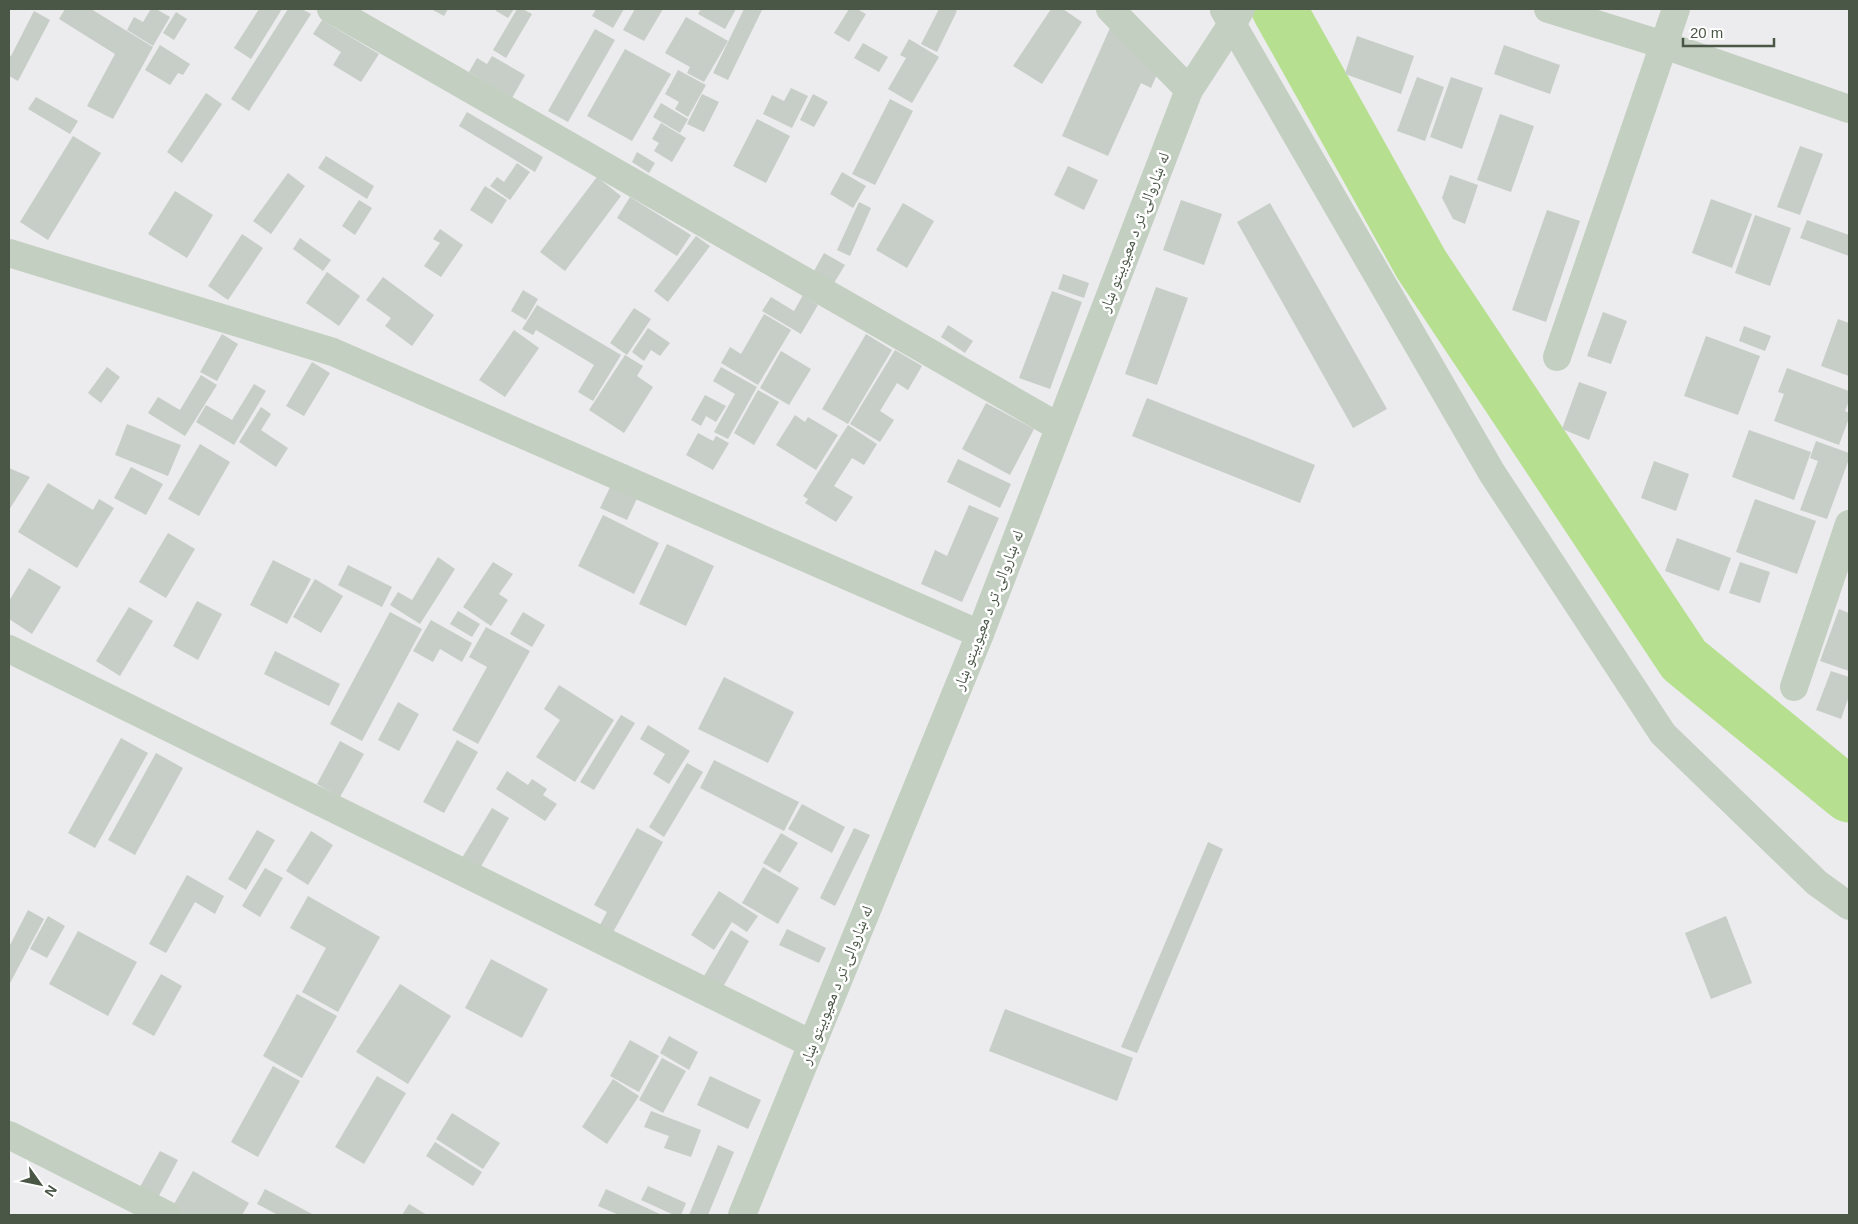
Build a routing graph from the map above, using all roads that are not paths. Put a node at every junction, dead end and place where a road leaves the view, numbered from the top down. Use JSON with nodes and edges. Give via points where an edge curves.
{"nodes":[{"id":1,"x":331,"y":9,"type":"edge"},
{"id":2,"x":1110,"y":9,"type":"edge"},
{"id":3,"x":1548,"y":9,"type":"edge"},
{"id":4,"x":1676,"y":9,"type":"edge"},
{"id":5,"x":1232,"y":14,"type":"edge"},
{"id":6,"x":1664,"y":45,"type":"junction"},
{"id":7,"x":1189,"y":90,"type":"junction"},
{"id":8,"x":1849,"y":109,"type":"edge"},
{"id":9,"x":9,"y":253,"type":"edge"},
{"id":10,"x":1557,"y":356,"type":"dead end"},
{"id":11,"x":1059,"y":428,"type":"junction"},
{"id":12,"x":1849,"y":524,"type":"edge"},
{"id":13,"x":980,"y":634,"type":"junction"},
{"id":14,"x":9,"y":649,"type":"edge"},
{"id":15,"x":1794,"y":687,"type":"dead end"},
{"id":16,"x":1849,"y":906,"type":"edge"},
{"id":17,"x":812,"y":1044,"type":"junction"},
{"id":18,"x":9,"y":1135,"type":"edge"},
{"id":19,"x":166,"y":1215,"type":"edge"},
{"id":20,"x":742,"y":1215,"type":"edge"}],
"edges":[{"from":1,"to":11,"type":"street"},
{"from":2,"to":7,"type":"street"},
{"from":3,"to":6,"type":"street"},
{"from":4,"to":6,"type":"street"},
{"from":5,"to":7,"type":"street","name":"له ښاروالۍ تر د معیوبیتو ښار"},
{"from":5,"to":16,"type":"street","via":[[1492,473],[1663,734],[1817,883]]},
{"from":6,"to":8,"type":"street"},
{"from":6,"to":10,"type":"street"},
{"from":7,"to":11,"type":"street","name":"له ښاروالۍ تر د معیوبیتو ښار"},
{"from":9,"to":13,"type":"street","via":[[333,352]]},
{"from":11,"to":13,"type":"street","name":"له ښاروالۍ تر د معیوبیتو ښار"},
{"from":12,"to":15,"type":"street"},
{"from":13,"to":17,"type":"street","name":"له ښاروالۍ تر د معیوبیتو ښار"},
{"from":14,"to":17,"type":"street"},
{"from":17,"to":20,"type":"street","name":"له ښاروالۍ تر د معیوبیتو ښار"},
{"from":18,"to":19,"type":"street"}]}
